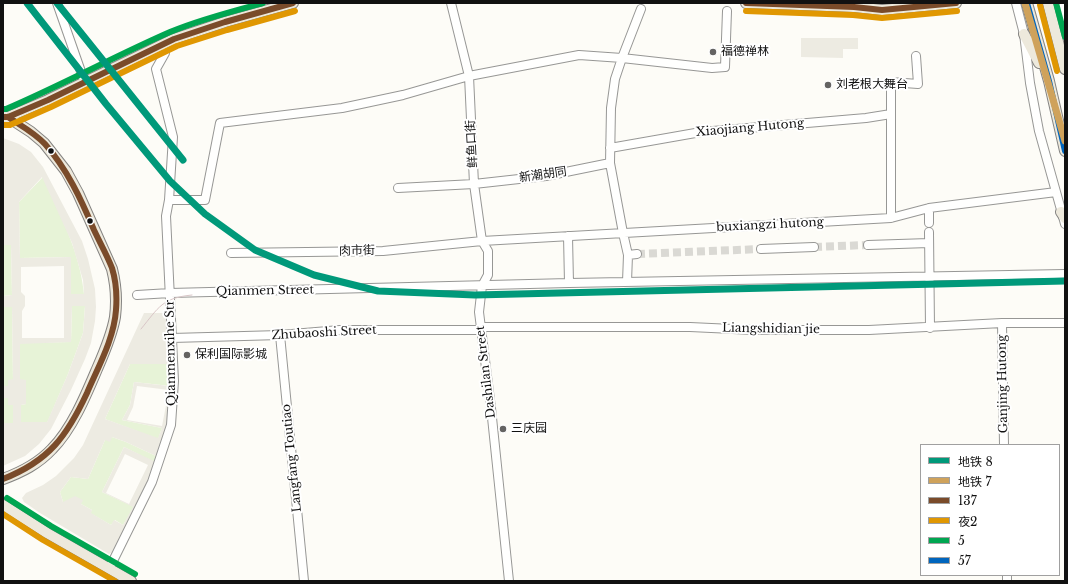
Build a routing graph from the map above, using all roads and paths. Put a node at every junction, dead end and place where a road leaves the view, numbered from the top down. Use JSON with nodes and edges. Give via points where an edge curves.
{"nodes":[{"id":1,"x":57,"y":3,"type":"edge"},
{"id":2,"x":293,"y":3,"type":"edge"},
{"id":3,"x":451,"y":3,"type":"edge"},
{"id":4,"x":746,"y":3,"type":"edge"},
{"id":5,"x":956,"y":3,"type":"edge"},
{"id":6,"x":1016,"y":3,"type":"edge"},
{"id":7,"x":1027,"y":3,"type":"edge"},
{"id":8,"x":1048,"y":3,"type":"edge"},
{"id":9,"x":1062,"y":3,"type":"edge"},
{"id":10,"x":903,"y":6,"type":"edge"},
{"id":11,"x":882,"y":7,"type":"edge"},
{"id":12,"x":642,"y":9,"type":"dead end"},
{"id":13,"x":727,"y":11,"type":"dead end"},
{"id":14,"x":1065,"y":17,"type":"edge"},
{"id":15,"x":1024,"y":34,"type":"junction"},
{"id":16,"x":165,"y":53,"type":"dead end"},
{"id":17,"x":916,"y":56,"type":"dead end"},
{"id":18,"x":622,"y":58,"type":"junction"},
{"id":19,"x":1065,"y":69,"type":"edge"},
{"id":20,"x":469,"y":76,"type":"junction"},
{"id":21,"x":1049,"y":81,"type":"junction"},
{"id":22,"x":85,"y":83,"type":"junction"},
{"id":23,"x":891,"y":114,"type":"junction"},
{"id":24,"x":6,"y":117,"type":"edge"},
{"id":25,"x":610,"y":148,"type":"junction"},
{"id":26,"x":1065,"y":151,"type":"edge"},
{"id":27,"x":610,"y":163,"type":"junction"},
{"id":28,"x":474,"y":184,"type":"junction"},
{"id":29,"x":398,"y":188,"type":"dead end"},
{"id":30,"x":1056,"y":192,"type":"junction"},
{"id":31,"x":169,"y":200,"type":"junction"},
{"id":32,"x":929,"y":208,"type":"junction"},
{"id":33,"x":1063,"y":215,"type":"edge"},
{"id":34,"x":891,"y":218,"type":"junction"},
{"id":35,"x":929,"y":223,"type":"dead end"},
{"id":36,"x":1065,"y":224,"type":"edge"},
{"id":37,"x":929,"y":232,"type":"dead end"},
{"id":38,"x":623,"y":233,"type":"junction"},
{"id":39,"x":568,"y":236,"type":"junction"},
{"id":40,"x":482,"y":241,"type":"junction"},
{"id":41,"x":929,"y":242,"type":"junction"},
{"id":42,"x":868,"y":245,"type":"tunnel mouth"},
{"id":43,"x":814,"y":247,"type":"tunnel mouth"},
{"id":44,"x":761,"y":249,"type":"tunnel mouth"},
{"id":45,"x":231,"y":253,"type":"dead end"},
{"id":46,"x":637,"y":254,"type":"tunnel mouth"},
{"id":47,"x":628,"y":255,"type":"junction"},
{"id":48,"x":1065,"y":274,"type":"edge"},
{"id":49,"x":929,"y":277,"type":"junction"},
{"id":50,"x":627,"y":282,"type":"junction"},
{"id":51,"x":569,"y":283,"type":"junction"},
{"id":52,"x":482,"y":284,"type":"junction"},
{"id":53,"x":170,"y":293,"type":"junction"},
{"id":54,"x":137,"y":295,"type":"dead end"},
{"id":55,"x":1002,"y":323,"type":"junction"},
{"id":56,"x":1065,"y":323,"type":"edge"},
{"id":57,"x":930,"y":328,"type":"junction"},
{"id":58,"x":479,"y":329,"type":"junction"},
{"id":59,"x":280,"y":335,"type":"junction"},
{"id":60,"x":172,"y":338,"type":"junction"},
{"id":61,"x":1004,"y":444,"type":"edge"},
{"id":62,"x":3,"y":479,"type":"edge"},
{"id":63,"x":3,"y":505,"type":"edge"},
{"id":64,"x":109,"y":569,"type":"junction"},
{"id":65,"x":130,"y":581,"type":"edge"},
{"id":66,"x":304,"y":581,"type":"edge"},
{"id":67,"x":509,"y":581,"type":"edge"}],
"edges":[{"from":1,"to":22,"type":"street"},
{"from":2,"to":22,"type":"main road","via":[[174,39]]},
{"from":3,"to":20,"type":"street","name":"鲜鱼口街"},
{"from":4,"to":11,"type":"main road"},
{"from":5,"to":10,"type":"main road"},
{"from":6,"to":15,"type":"street"},
{"from":7,"to":21,"type":"main road"},
{"from":8,"to":19,"type":"main road"},
{"from":9,"to":14,"type":"street"},
{"from":10,"to":11,"type":"main road"},
{"from":12,"to":18,"type":"street"},
{"from":13,"to":18,"type":"street","via":[[725,67],[712,68]]},
{"from":15,"to":21,"type":"main road"},
{"from":15,"to":30,"type":"street","via":[[1030,83]]},
{"from":16,"to":31,"type":"street","name":"Qianmenxihe Str","via":[[156,69],[173,137]]},
{"from":17,"to":23,"type":"street","via":[[918,84],[891,82]]},
{"from":18,"to":20,"type":"street","via":[[579,55]]},
{"from":18,"to":25,"type":"street","via":[[615,79],[612,101]]},
{"from":20,"to":28,"type":"street","name":"鲜鱼口街"},
{"from":20,"to":31,"type":"street","via":[[403,95],[342,108],[220,123],[205,200]]},
{"from":21,"to":26,"type":"main road"},
{"from":22,"to":24,"type":"main road"},
{"from":23,"to":25,"type":"street","name":"Xiaojiang Hutong","via":[[701,132]]},
{"from":23,"to":34,"type":"street"},
{"from":24,"to":62,"type":"main road","via":[[44,143],[66,171],[112,269],[116,296],[115,318],[106,349],[83,401],[65,432],[53,449],[38,462],[20,473]]},
{"from":25,"to":27,"type":"street"},
{"from":27,"to":28,"type":"street","name":"新潮胡同","via":[[546,176]]},
{"from":27,"to":38,"type":"street"},
{"from":28,"to":29,"type":"street","name":"新潮胡同"},
{"from":28,"to":40,"type":"street","name":"鲜鱼口街"},
{"from":30,"to":32,"type":"street","name":"buxiangzi hutong"},
{"from":30,"to":33,"type":"street"},
{"from":31,"to":53,"type":"street","name":"Qianmenxihe Str","via":[[166,216]]},
{"from":32,"to":34,"type":"street","name":"buxiangzi hutong"},
{"from":32,"to":35,"type":"street"},
{"from":33,"to":36,"type":"street"},
{"from":34,"to":38,"type":"street","name":"buxiangzi hutong"},
{"from":37,"to":41,"type":"street"},
{"from":38,"to":39,"type":"street","name":"buxiangzi hutong"},
{"from":38,"to":47,"type":"street"},
{"from":39,"to":40,"type":"street","name":"buxiangzi hutong"},
{"from":39,"to":51,"type":"street"},
{"from":40,"to":45,"type":"street","name":"肉市街","via":[[383,251]]},
{"from":40,"to":52,"type":"street","name":"鲜鱼口街","via":[[488,251],[488,275]]},
{"from":41,"to":42,"type":"street"},
{"from":41,"to":49,"type":"street"},
{"from":43,"to":44,"type":"street"},
{"from":46,"to":47,"type":"street"},
{"from":47,"to":50,"type":"street"},
{"from":48,"to":49,"type":"street","name":"Qianmen Street"},
{"from":49,"to":50,"type":"street","name":"Qianmen Street"},
{"from":49,"to":57,"type":"street"},
{"from":50,"to":51,"type":"street","name":"Qianmen Street"},
{"from":51,"to":52,"type":"street","name":"Qianmen Street"},
{"from":52,"to":53,"type":"street","name":"Qianmen Street"},
{"from":52,"to":58,"type":"street","name":"Dashilan Street"},
{"from":53,"to":54,"type":"street","name":"Qianmen Street"},
{"from":53,"to":60,"type":"street","name":"Qianmenxihe Str"},
{"from":55,"to":56,"type":"street","name":"Liangshidian jie"},
{"from":55,"to":57,"type":"street","name":"Liangshidian jie"},
{"from":55,"to":61,"type":"street","name":"Ganjing Hutong"},
{"from":57,"to":58,"type":"street","name":"Liangshidian jie"},
{"from":58,"to":59,"type":"street","name":"Zhubaoshi Street","via":[[340,330]]},
{"from":58,"to":67,"type":"street","name":"Dashilan Street"},
{"from":59,"to":60,"type":"street","name":"Zhubaoshi Street"},
{"from":59,"to":66,"type":"street","name":"Langfang Toutiao"},
{"from":60,"to":64,"type":"street","name":"Qianmenxihe Str","via":[[174,381],[171,424],[152,482]]},
{"from":63,"to":64,"type":"main road"},
{"from":64,"to":65,"type":"main road"}]}
